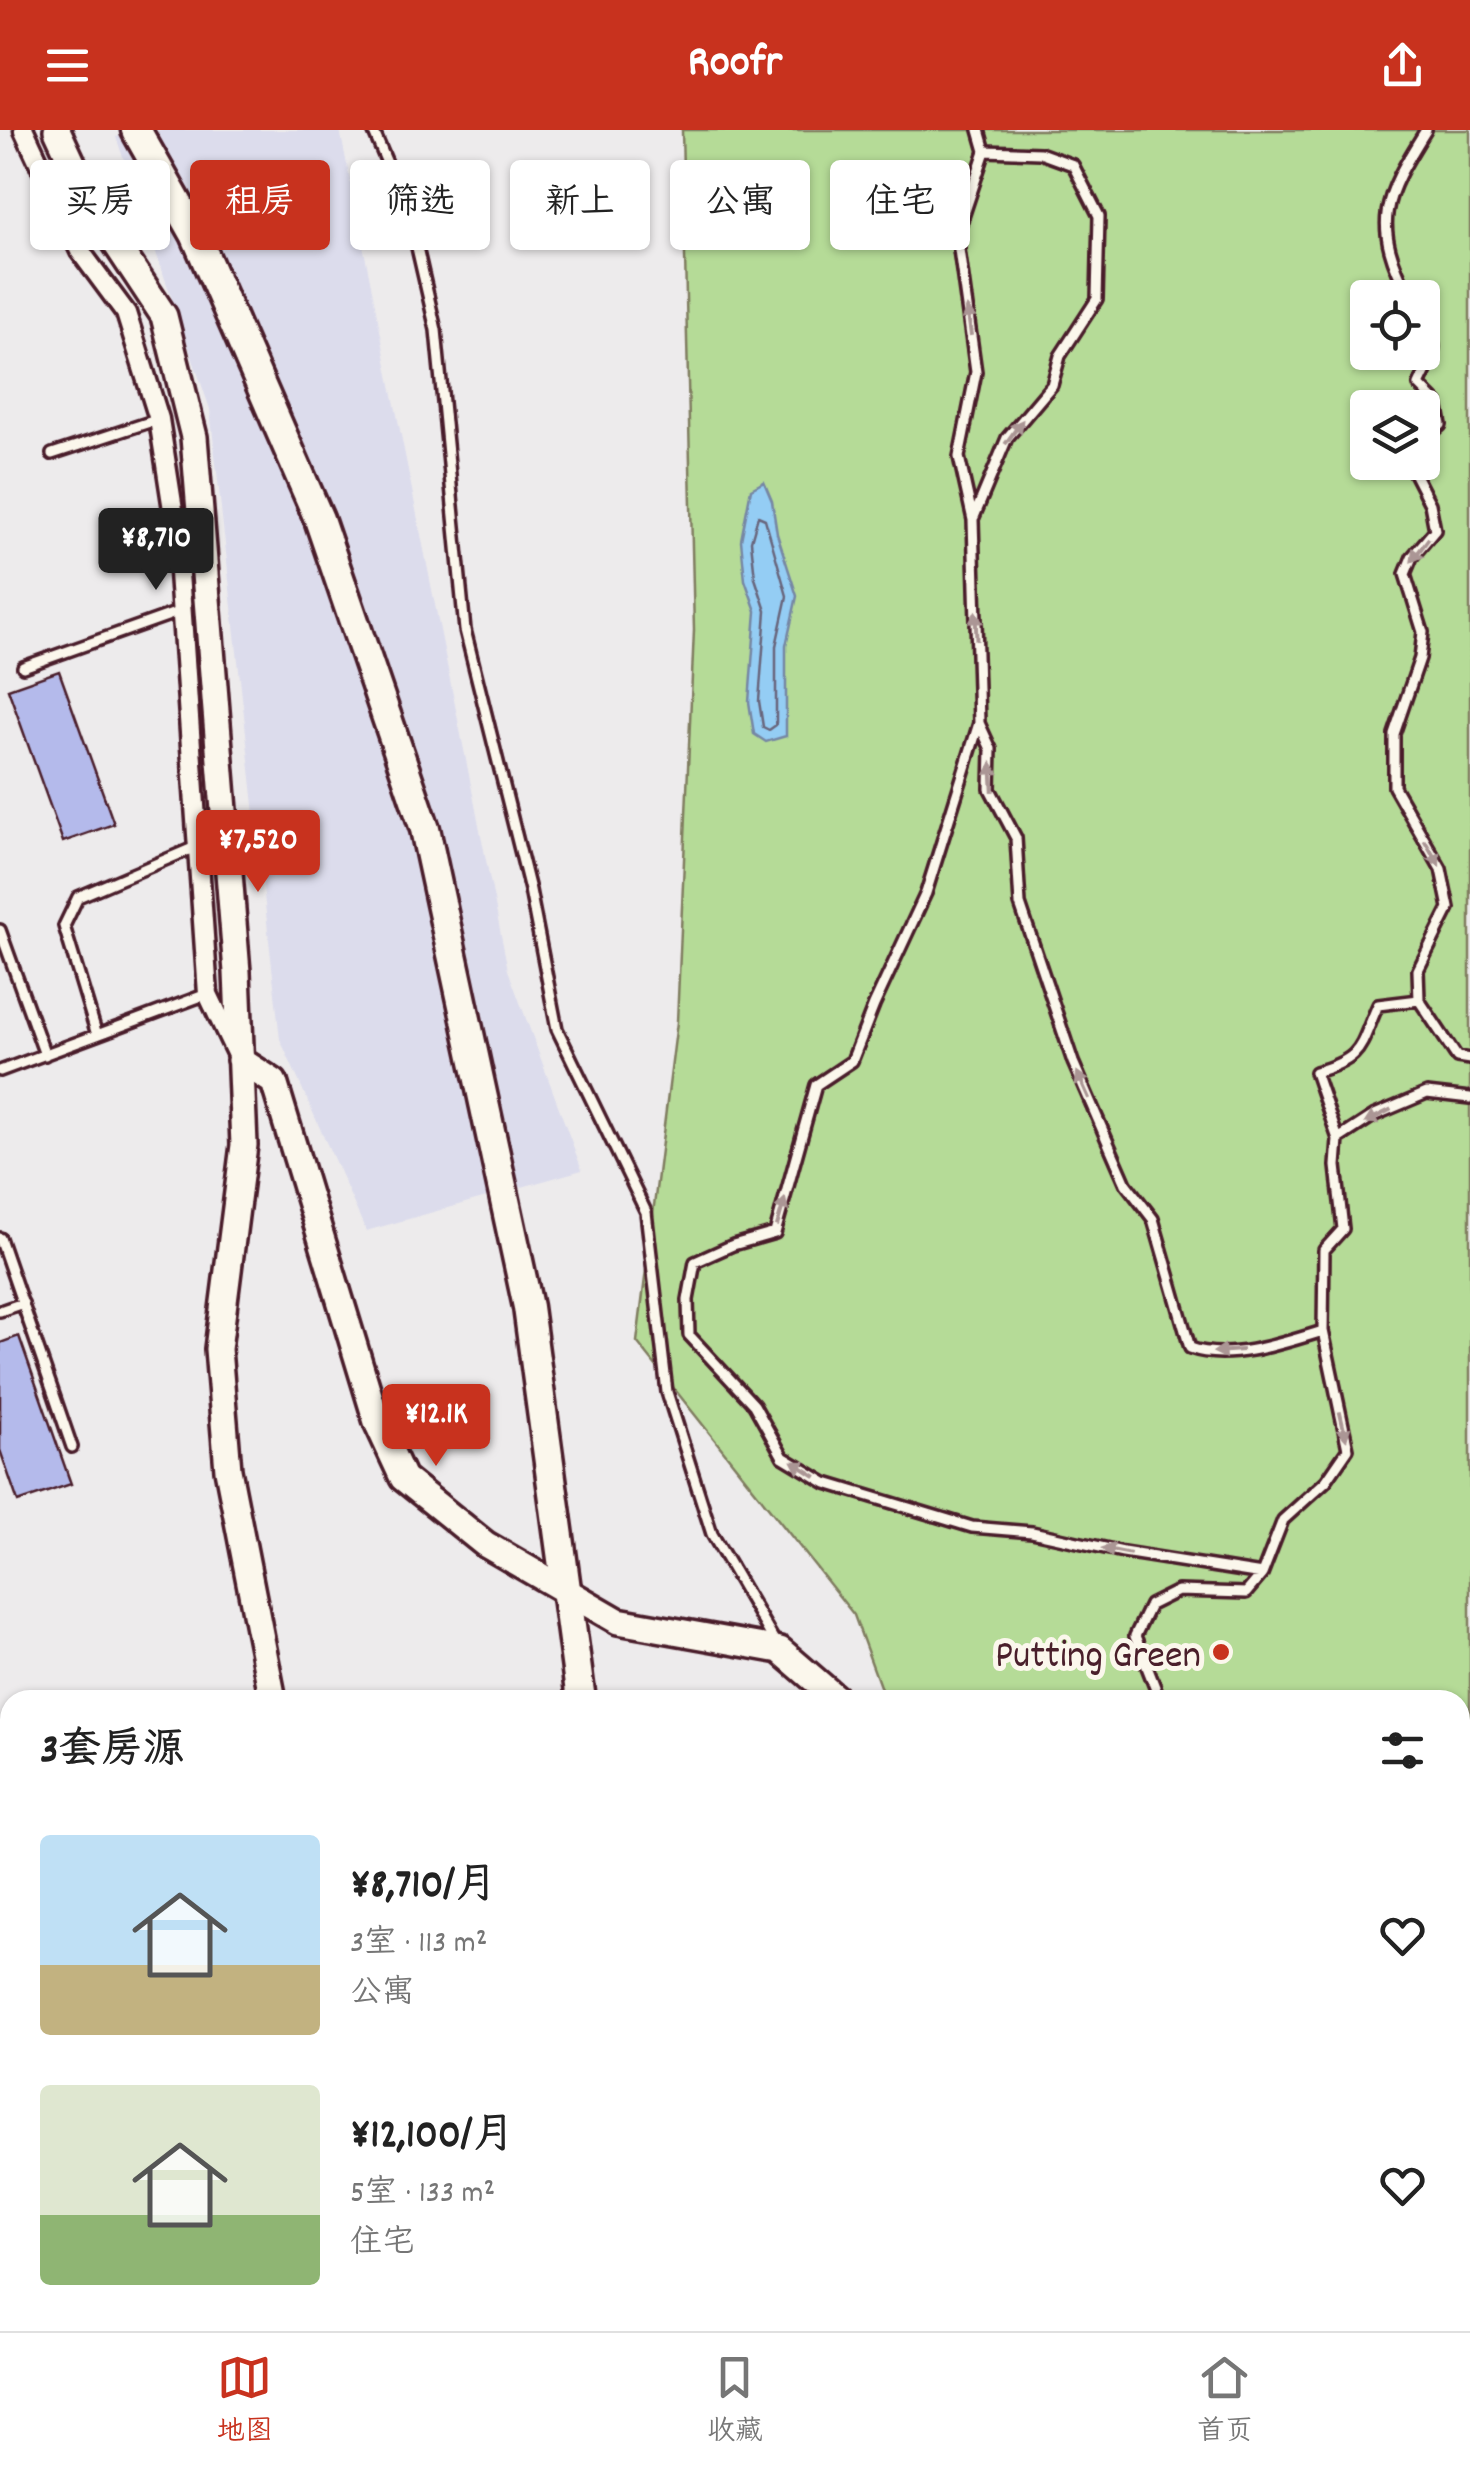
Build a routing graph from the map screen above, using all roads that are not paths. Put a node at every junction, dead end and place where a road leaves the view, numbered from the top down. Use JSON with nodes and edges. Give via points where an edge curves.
{"nodes":[{"id":1,"x":24,"y":130,"type":"edge"},
{"id":2,"x":57,"y":130,"type":"edge"},
{"id":3,"x":136,"y":130,"type":"edge"},
{"id":4,"x":374,"y":130,"type":"edge"},
{"id":5,"x":978,"y":130,"type":"edge"},
{"id":6,"x":1426,"y":130,"type":"edge"},
{"id":7,"x":985,"y":152,"type":"junction"},
{"id":8,"x":1401,"y":280,"type":"edge"},
{"id":9,"x":159,"y":418,"type":"junction"},
{"id":10,"x":52,"y":454,"type":"dead end"},
{"id":11,"x":1418,"y":480,"type":"edge"},
{"id":12,"x":974,"y":520,"type":"junction"},
{"id":13,"x":182,"y":611,"type":"junction"},
{"id":14,"x":23,"y":666,"type":"dead end"},
{"id":15,"x":979,"y":723,"type":"junction"},
{"id":16,"x":198,"y":846,"type":"junction"},
{"id":17,"x":0,"y":930,"type":"edge"},
{"id":18,"x":208,"y":994,"type":"junction"},
{"id":19,"x":1419,"y":1000,"type":"junction"},
{"id":20,"x":98,"y":1035,"type":"junction"},
{"id":21,"x":45,"y":1054,"type":"junction"},
{"id":22,"x":1470,"y":1058,"type":"edge"},
{"id":23,"x":240,"y":1060,"type":"junction"},
{"id":24,"x":0,"y":1071,"type":"edge"},
{"id":25,"x":1470,"y":1098,"type":"edge"},
{"id":26,"x":1338,"y":1139,"type":"junction"},
{"id":27,"x":0,"y":1238,"type":"edge"},
{"id":28,"x":22,"y":1303,"type":"junction"},
{"id":29,"x":0,"y":1311,"type":"edge"},
{"id":30,"x":1322,"y":1331,"type":"junction"},
{"id":31,"x":72,"y":1447,"type":"dead end"},
{"id":32,"x":1262,"y":1574,"type":"junction"},
{"id":33,"x":564,"y":1590,"type":"junction"},
{"id":34,"x":780,"y":1650,"type":"junction"},
{"id":35,"x":271,"y":1690,"type":"edge"},
{"id":36,"x":579,"y":1690,"type":"edge"},
{"id":37,"x":826,"y":1690,"type":"edge"},
{"id":38,"x":1156,"y":1690,"type":"edge"}],
"edges":[{"from":1,"to":9,"type":"street","via":[[80,251],[126,313]]},
{"from":2,"to":23,"type":"street","via":[[95,212],[164,316],[194,437]]},
{"from":3,"to":33,"type":"main road","via":[[194,234],[319,519],[426,828],[528,1307]]},
{"from":4,"to":34,"type":"lane","via":[[410,218],[436,330],[465,630],[557,1028],[646,1212],[667,1392],[712,1534]]},
{"from":5,"to":7,"type":"lane"},
{"from":6,"to":8,"type":"lane","via":[[1391,192],[1384,220]]},
{"from":12,"to":7,"type":"lane","one_way":true,"via":[[959,457],[976,372],[957,235]]},
{"from":12,"to":7,"type":"lane","one_way":true,"via":[[1007,438],[1052,385],[1060,356],[1097,299],[1100,265],[1099,216],[1073,165],[1040,154]]},
{"from":9,"to":10,"type":"lane"},
{"from":9,"to":13,"type":"street"},
{"from":11,"to":19,"type":"lane","one_way":true,"via":[[1435,530],[1405,574],[1423,632],[1394,734],[1394,787],[1441,870],[1450,908],[1418,970]]},
{"from":15,"to":12,"type":"lane","one_way":true},
{"from":13,"to":14,"type":"lane"},
{"from":13,"to":16,"type":"street"},
{"from":30,"to":15,"type":"lane","one_way":true,"via":[[1262,1350],[1190,1348],[1153,1219],[1126,1184],[1073,1062],[1020,904],[1016,838],[990,789],[991,749]]},
{"from":32,"to":15,"type":"lane","one_way":true,"via":[[972,1527],[826,1483],[783,1457],[754,1405],[689,1335],[695,1262],[775,1233],[816,1085],[852,1061],[926,893]]},
{"from":16,"to":18,"type":"street"},
{"from":16,"to":20,"type":"lane","via":[[78,896],[64,926]]},
{"from":17,"to":21,"type":"lane"},
{"from":18,"to":20,"type":"lane"},
{"from":18,"to":23,"type":"street"},
{"from":19,"to":22,"type":"lane","via":[[1457,1057]]},
{"from":19,"to":26,"type":"lane","via":[[1378,1005],[1362,1050],[1315,1072]]},
{"from":20,"to":21,"type":"lane"},
{"from":21,"to":24,"type":"lane"},
{"from":23,"to":33,"type":"street","via":[[274,1082],[376,1422],[404,1478],[485,1544]]},
{"from":23,"to":35,"type":"street","via":[[244,1144],[218,1349],[228,1470]]},
{"from":25,"to":26,"type":"lane","one_way":true,"via":[[1427,1093]]},
{"from":26,"to":30,"type":"lane","via":[[1343,1229],[1324,1250]]},
{"from":27,"to":28,"type":"lane"},
{"from":28,"to":29,"type":"lane"},
{"from":28,"to":31,"type":"lane"},
{"from":30,"to":32,"type":"lane","one_way":true,"via":[[1348,1449],[1326,1482],[1283,1520]]},
{"from":32,"to":38,"type":"lane","via":[[1246,1593],[1178,1591],[1150,1605],[1135,1636]]},
{"from":33,"to":34,"type":"street","via":[[618,1621]]},
{"from":33,"to":36,"type":"main road"},
{"from":34,"to":37,"type":"street"}]}
